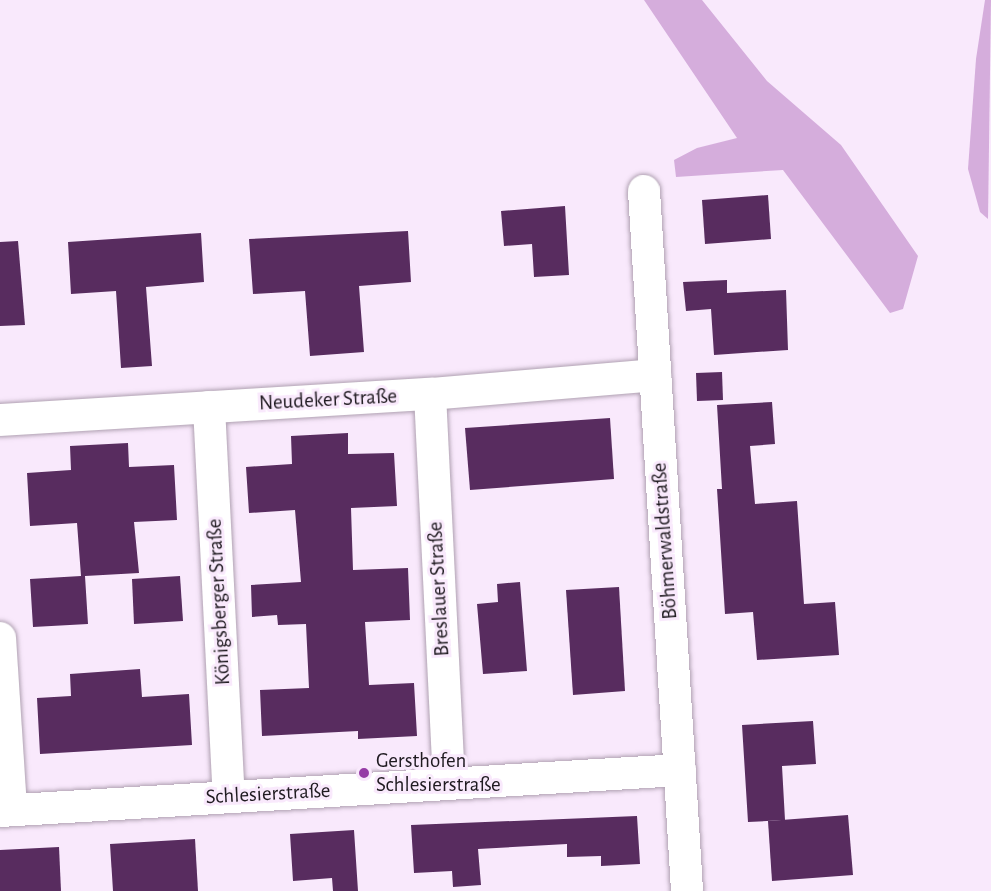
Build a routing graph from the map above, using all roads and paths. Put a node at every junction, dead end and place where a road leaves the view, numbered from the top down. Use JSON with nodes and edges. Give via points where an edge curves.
{"nodes":[{"id":1,"x":644,"y":190,"type":"dead end"},
{"id":2,"x":655,"y":375,"type":"junction"},
{"id":3,"x":429,"y":394,"type":"junction"},
{"id":4,"x":209,"y":407,"type":"junction"},
{"id":5,"x":0,"y":420,"type":"edge"},
{"id":6,"x":0,"y":638,"type":"edge"},
{"id":7,"x":680,"y":770,"type":"junction"},
{"id":8,"x":449,"y":783,"type":"junction"},
{"id":9,"x":229,"y":796,"type":"junction"},
{"id":10,"x":6,"y":810,"type":"edge"},
{"id":11,"x":687,"y":891,"type":"edge"}],
"edges":[{"from":1,"to":2,"type":"street","name":"Böhmerwaldstraße"},
{"from":2,"to":3,"type":"street","name":"Neudeker Straße"},
{"from":2,"to":7,"type":"street","name":"Böhmerwaldstraße"},
{"from":3,"to":4,"type":"street","name":"Neudeker Straße"},
{"from":3,"to":8,"type":"street","name":"Breslauer Straße"},
{"from":4,"to":5,"type":"street","name":"Neudeker Straße"},
{"from":4,"to":9,"type":"street","name":"Königsberger Straße"},
{"from":6,"to":10,"type":"street"},
{"from":7,"to":8,"type":"street","name":"Schlesierstraße"},
{"from":7,"to":11,"type":"street","name":"Böhmerwaldstraße"},
{"from":8,"to":9,"type":"street","name":"Schlesierstraße"},
{"from":9,"to":10,"type":"street","name":"Schlesierstraße"}]}
